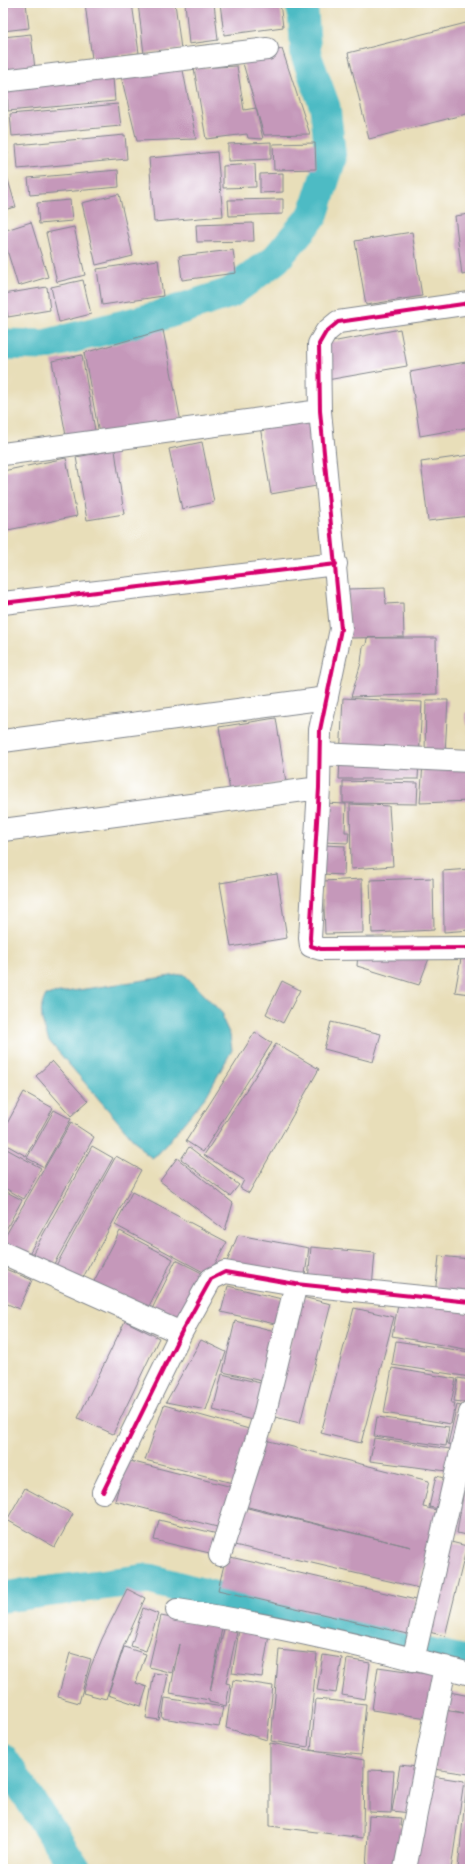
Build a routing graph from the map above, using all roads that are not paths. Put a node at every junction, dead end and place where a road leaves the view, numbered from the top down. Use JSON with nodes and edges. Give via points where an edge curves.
{"nodes":[{"id":1,"x":267,"y":49,"type":"dead end"},
{"id":2,"x":3,"y":81,"type":"edge"},
{"id":3,"x":470,"y":304,"type":"edge"},
{"id":4,"x":320,"y":411,"type":"junction"},
{"id":5,"x":3,"y":454,"type":"edge"},
{"id":6,"x":336,"y":564,"type":"junction"},
{"id":7,"x":3,"y":603,"type":"edge"},
{"id":8,"x":327,"y":698,"type":"junction"},
{"id":9,"x":3,"y":741,"type":"edge"},
{"id":10,"x":320,"y":754,"type":"junction"},
{"id":11,"x":470,"y":761,"type":"edge"},
{"id":12,"x":319,"y":788,"type":"junction"},
{"id":13,"x":3,"y":830,"type":"edge"},
{"id":14,"x":470,"y":948,"type":"edge"},
{"id":15,"x":3,"y":1253,"type":"edge"},
{"id":16,"x":296,"y":1284,"type":"junction"},
{"id":17,"x":470,"y":1302,"type":"edge"},
{"id":18,"x":181,"y":1333,"type":"junction"},
{"id":19,"x":470,"y":1413,"type":"edge"},
{"id":20,"x":103,"y":1492,"type":"dead end"},
{"id":21,"x":220,"y":1555,"type":"dead end"},
{"id":22,"x":177,"y":1610,"type":"dead end"},
{"id":23,"x":413,"y":1660,"type":"junction"},
{"id":24,"x":445,"y":1667,"type":"junction"},
{"id":25,"x":470,"y":1674,"type":"edge"},
{"id":26,"x":405,"y":1869,"type":"edge"}],
"edges":[{"from":1,"to":2,"type":"street"},
{"from":3,"to":4,"type":"street","via":[[338,322],[326,332],[319,344]]},
{"from":4,"to":5,"type":"street"},
{"from":4,"to":6,"type":"street"},
{"from":6,"to":7,"type":"street"},
{"from":6,"to":8,"type":"street","via":[[341,629]]},
{"from":8,"to":9,"type":"street"},
{"from":8,"to":10,"type":"street","via":[[320,730]]},
{"from":10,"to":11,"type":"street"},
{"from":10,"to":12,"type":"street"},
{"from":12,"to":13,"type":"street"},
{"from":12,"to":14,"type":"street","via":[[311,946],[321,949]]},
{"from":15,"to":18,"type":"street"},
{"from":16,"to":17,"type":"street"},
{"from":16,"to":18,"type":"street","via":[[225,1272],[211,1279]]},
{"from":16,"to":21,"type":"street","via":[[264,1416]]},
{"from":18,"to":20,"type":"street"},
{"from":19,"to":23,"type":"street"},
{"from":22,"to":23,"type":"street","via":[[241,1620]]},
{"from":23,"to":24,"type":"street"},
{"from":24,"to":25,"type":"street"},
{"from":24,"to":26,"type":"street"}]}
